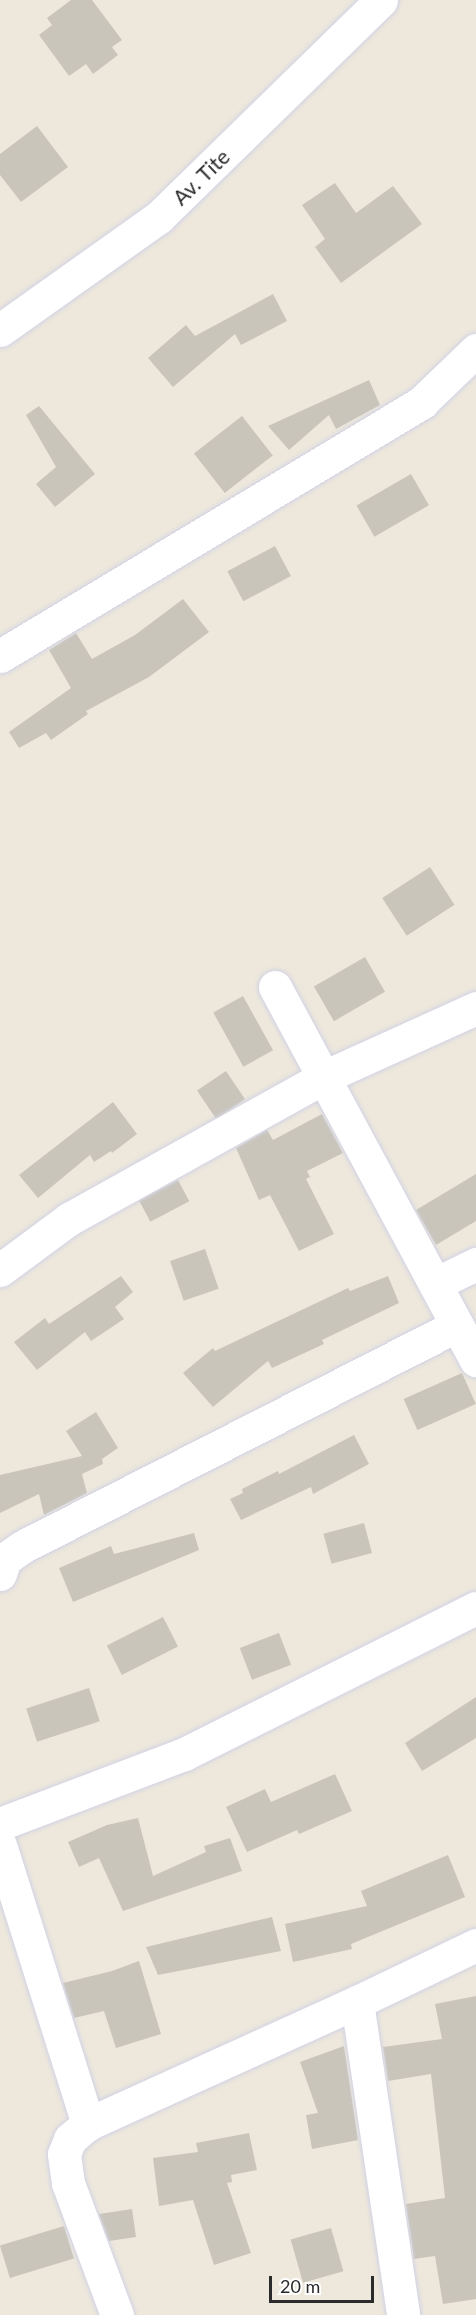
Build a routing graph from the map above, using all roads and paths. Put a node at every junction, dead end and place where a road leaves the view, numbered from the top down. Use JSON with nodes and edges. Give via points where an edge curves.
{"nodes":[{"id":1,"x":381,"y":0,"type":"edge"},
{"id":2,"x":3,"y":323,"type":"edge"},
{"id":3,"x":476,"y":350,"type":"edge"},
{"id":4,"x":0,"y":656,"type":"edge"},
{"id":5,"x":275,"y":987,"type":"dead end"},
{"id":6,"x":476,"y":1008,"type":"edge"},
{"id":7,"x":324,"y":1077,"type":"junction"},
{"id":8,"x":476,"y":1264,"type":"edge"},
{"id":9,"x":0,"y":1270,"type":"edge"},
{"id":10,"x":435,"y":1284,"type":"junction"},
{"id":11,"x":457,"y":1325,"type":"junction"},
{"id":12,"x":476,"y":1360,"type":"edge"},
{"id":13,"x":0,"y":1574,"type":"edge"},
{"id":14,"x":476,"y":1608,"type":"edge"},
{"id":15,"x":0,"y":1824,"type":"edge"},
{"id":16,"x":0,"y":1845,"type":"edge"},
{"id":17,"x":476,"y":1945,"type":"edge"},
{"id":18,"x":357,"y":2002,"type":"junction"},
{"id":19,"x":87,"y":2124,"type":"junction"},
{"id":20,"x":117,"y":2315,"type":"edge"},
{"id":21,"x":403,"y":2315,"type":"edge"}],
"edges":[{"from":1,"to":2,"type":"street","name":"Av. Tite","via":[[159,217]]},
{"from":3,"to":4,"type":"street","via":[[423,402]]},
{"from":5,"to":7,"type":"street"},
{"from":6,"to":7,"type":"street"},
{"from":7,"to":9,"type":"street","via":[[69,1219]]},
{"from":7,"to":10,"type":"street"},
{"from":8,"to":10,"type":"street"},
{"from":10,"to":11,"type":"street"},
{"from":11,"to":12,"type":"street"},
{"from":11,"to":13,"type":"street","via":[[22,1547],[5,1559]]},
{"from":14,"to":15,"type":"street","via":[[184,1754]]},
{"from":16,"to":19,"type":"street"},
{"from":17,"to":18,"type":"street"},
{"from":18,"to":19,"type":"street"},
{"from":18,"to":21,"type":"street"},
{"from":19,"to":20,"type":"street","via":[[70,2139],[64,2154],[68,2183]]}]}
